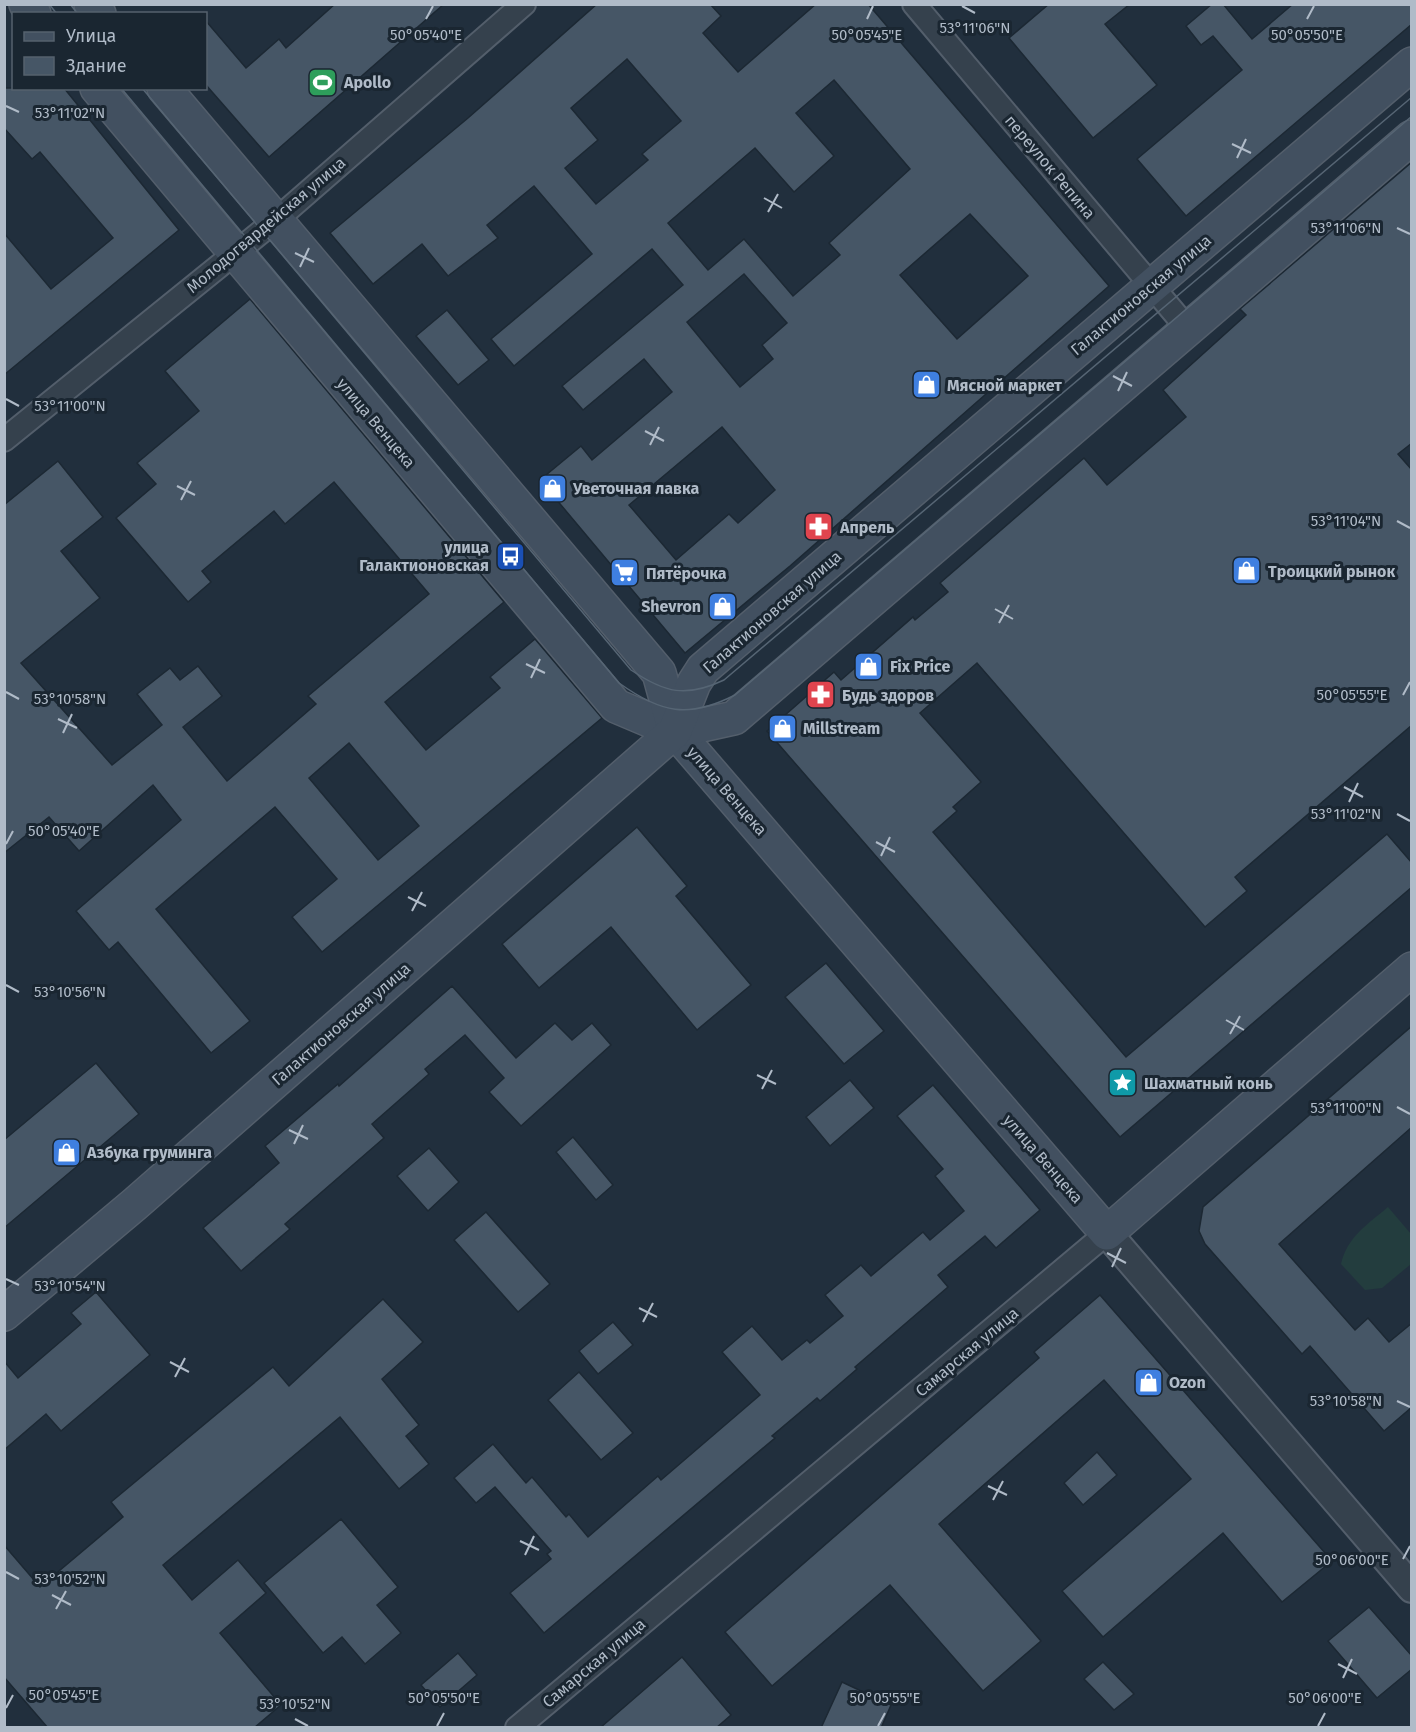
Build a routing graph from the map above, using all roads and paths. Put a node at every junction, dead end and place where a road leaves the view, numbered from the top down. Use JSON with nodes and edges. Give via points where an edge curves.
{"nodes":[{"id":1,"x":524,"y":4,"type":"edge"},
{"id":2,"x":914,"y":4,"type":"edge"},
{"id":3,"x":1412,"y":64,"type":"edge"},
{"id":4,"x":100,"y":90,"type":"edge"},
{"id":5,"x":166,"y":90,"type":"edge"},
{"id":6,"x":1412,"y":137,"type":"edge"},
{"id":7,"x":276,"y":220,"type":"junction"},
{"id":8,"x":236,"y":252,"type":"junction"},
{"id":9,"x":1151,"y":287,"type":"junction"},
{"id":10,"x":1188,"y":329,"type":"junction"},
{"id":11,"x":4,"y":440,"type":"edge"},
{"id":12,"x":675,"y":731,"type":"junction"},
{"id":13,"x":1412,"y":969,"type":"edge"},
{"id":14,"x":1107,"y":1233,"type":"junction"},
{"id":15,"x":4,"y":1314,"type":"edge"},
{"id":16,"x":1412,"y":1588,"type":"edge"},
{"id":17,"x":517,"y":1728,"type":"edge"}],
"edges":[{"from":1,"to":7,"type":"street","name":"Молодогвардейская улица"},
{"from":2,"to":9,"type":"street","name":"переулок Репина"},
{"from":3,"to":9,"type":"main road","name":"Галактионовская улица"},
{"from":4,"to":8,"type":"main road","name":"улица Венцека"},
{"from":5,"to":7,"type":"main road","name":"улица Венцека"},
{"from":6,"to":10,"type":"main road","name":"Галактионовская улица"},
{"from":7,"to":8,"type":"street","name":"Молодогвардейская улица"},
{"from":7,"to":12,"type":"main road","name":"улица Венцека","via":[[659,673]]},
{"from":8,"to":11,"type":"street","name":"Молодогвардейская улица"},
{"from":8,"to":12,"type":"main road","name":"улица Венцека","via":[[616,706]]},
{"from":9,"to":10,"type":"street","name":"переулок Репина"},
{"from":9,"to":12,"type":"main road","name":"Галактионовская улица","via":[[703,669]]},
{"from":10,"to":12,"type":"main road","name":"Галактионовская улица","via":[[734,718]]},
{"from":12,"to":14,"type":"main road","name":"улица Венцека"},
{"from":12,"to":15,"type":"main road","name":"Галактионовская улица","via":[[144,1197]]},
{"from":13,"to":14,"type":"main road","name":"Самарская улица"},
{"from":14,"to":16,"type":"street","name":"улица Венцека"},
{"from":14,"to":17,"type":"street","name":"Самарская улица"}]}
